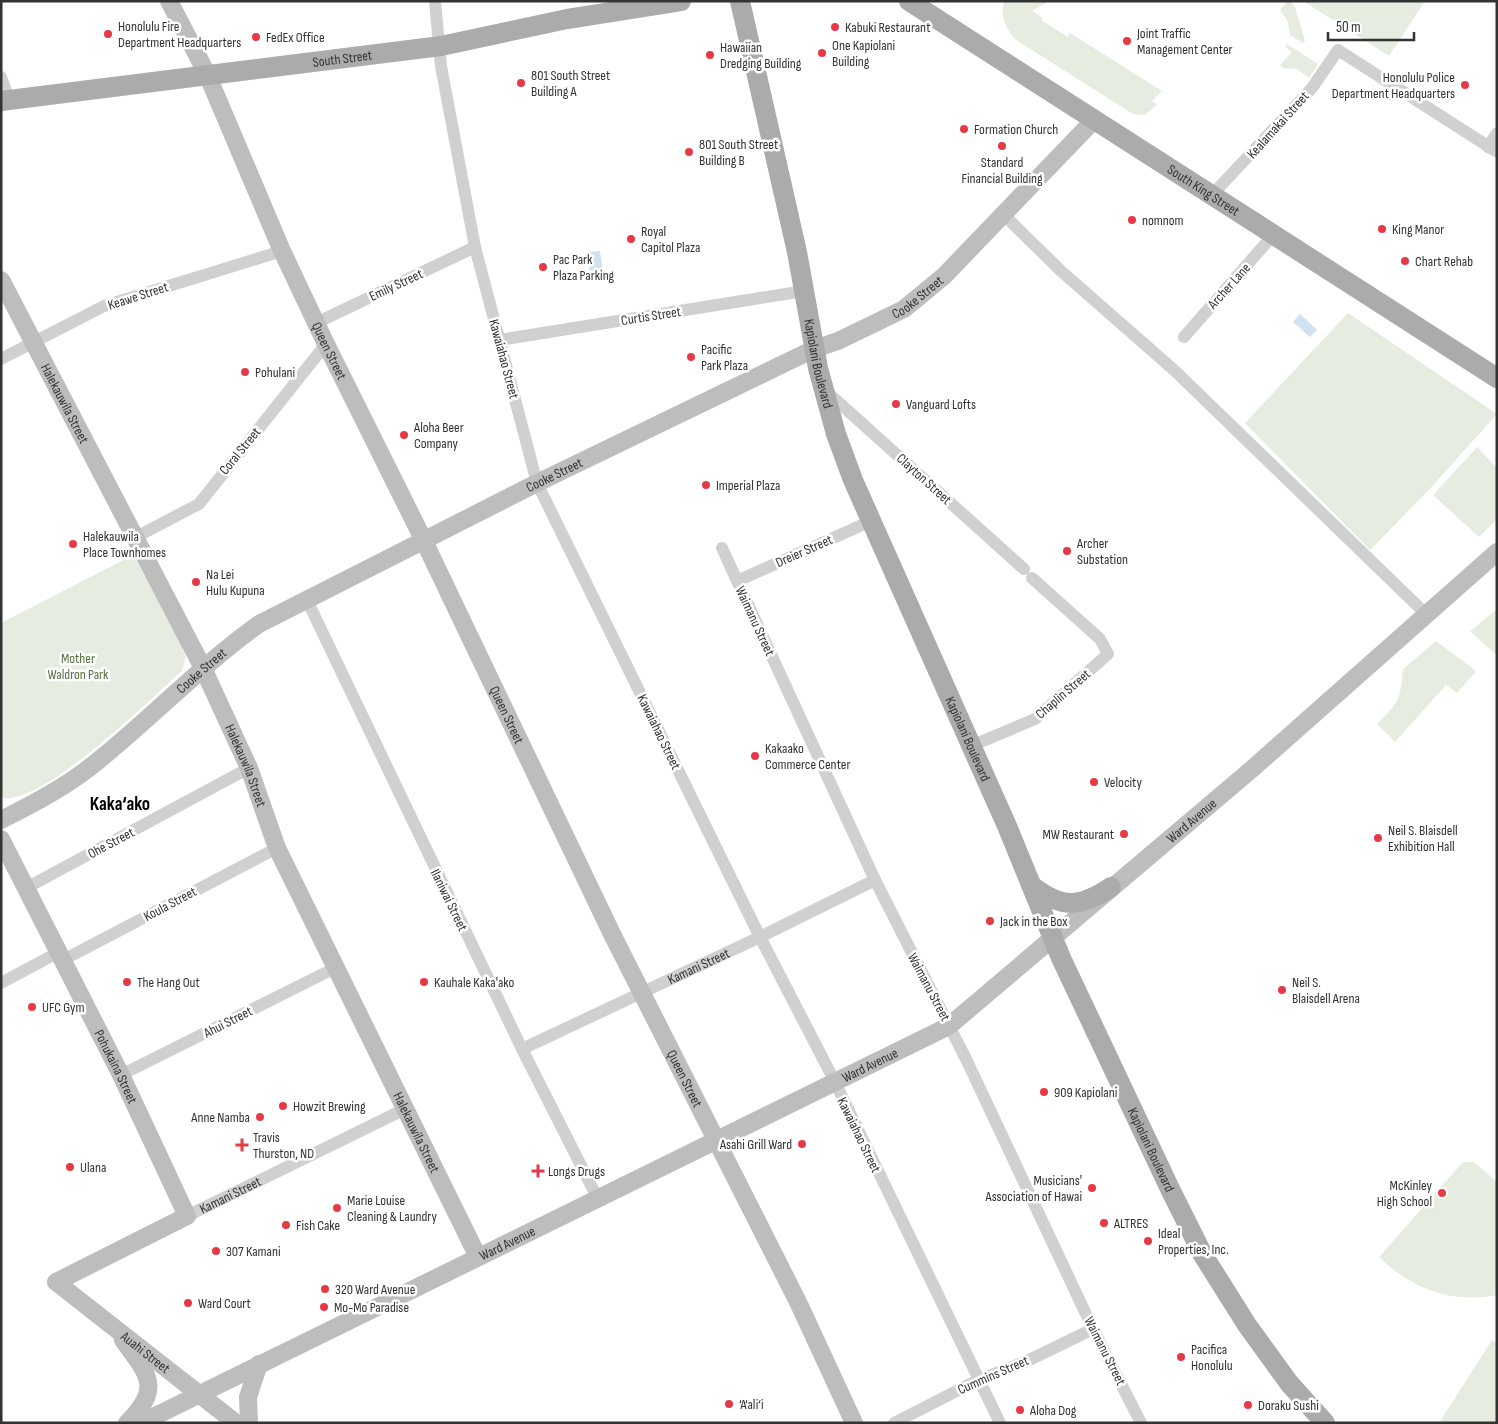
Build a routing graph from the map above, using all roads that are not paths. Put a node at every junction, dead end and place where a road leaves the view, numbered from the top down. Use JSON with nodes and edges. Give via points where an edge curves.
{"nodes":[{"id":1,"x":169,"y":1,"type":"edge"},
{"id":2,"x":435,"y":1,"type":"edge"},
{"id":3,"x":681,"y":1,"type":"edge"},
{"id":4,"x":740,"y":1,"type":"edge"},
{"id":5,"x":909,"y":1,"type":"edge"},
{"id":6,"x":440,"y":46,"type":"junction"},
{"id":7,"x":207,"y":74,"type":"junction"},
{"id":8,"x":1,"y":77,"type":"edge"},
{"id":9,"x":5,"y":100,"type":"edge"},
{"id":10,"x":1095,"y":119,"type":"junction"},
{"id":11,"x":1497,"y":134,"type":"edge"},
{"id":12,"x":1492,"y":149,"type":"edge"},
{"id":13,"x":1212,"y":195,"type":"junction"},
{"id":14,"x":1004,"y":215,"type":"junction"},
{"id":15,"x":1274,"y":234,"type":"junction"},
{"id":16,"x":475,"y":247,"type":"junction"},
{"id":17,"x":282,"y":250,"type":"junction"},
{"id":18,"x":1,"y":280,"type":"edge"},
{"id":19,"x":804,"y":291,"type":"junction"},
{"id":20,"x":316,"y":323,"type":"junction"},
{"id":21,"x":1184,"y":337,"type":"dead end"},
{"id":22,"x":499,"y":340,"type":"junction"},
{"id":23,"x":34,"y":342,"type":"junction"},
{"id":24,"x":326,"y":344,"type":"junction"},
{"id":25,"x":814,"y":349,"type":"junction"},
{"id":26,"x":1,"y":359,"type":"edge"},
{"id":27,"x":1497,"y":378,"type":"edge"},
{"id":28,"x":824,"y":390,"type":"junction"},
{"id":29,"x":537,"y":483,"type":"junction"},
{"id":30,"x":871,"y":521,"type":"junction"},
{"id":31,"x":136,"y":537,"type":"junction"},
{"id":32,"x":424,"y":541,"type":"junction"},
{"id":33,"x":722,"y":548,"type":"dead end"},
{"id":34,"x":1497,"y":552,"type":"edge"},
{"id":35,"x":737,"y":581,"type":"junction"},
{"id":36,"x":306,"y":598,"type":"junction"},
{"id":37,"x":1426,"y":614,"type":"junction"},
{"id":38,"x":1100,"y":639,"type":"joint"},
{"id":39,"x":203,"y":668,"type":"junction"},
{"id":40,"x":971,"y":746,"type":"junction"},
{"id":41,"x":249,"y":768,"type":"junction"},
{"id":42,"x":1,"y":820,"type":"edge"},
{"id":43,"x":1,"y":839,"type":"edge"},
{"id":44,"x":276,"y":848,"type":"junction"},
{"id":45,"x":875,"y":880,"type":"junction"},
{"id":46,"x":1031,"y":885,"type":"junction"},
{"id":47,"x":1111,"y":887,"type":"junction"},
{"id":48,"x":26,"y":888,"type":"junction"},
{"id":49,"x":760,"y":937,"type":"junction"},
{"id":50,"x":1052,"y":938,"type":"junction"},
{"id":51,"x":61,"y":956,"type":"junction"},
{"id":52,"x":335,"y":968,"type":"junction"},
{"id":53,"x":1,"y":983,"type":"edge"},
{"id":54,"x":643,"y":992,"type":"junction"},
{"id":55,"x":949,"y":1026,"type":"junction"},
{"id":56,"x":522,"y":1050,"type":"junction"},
{"id":57,"x":121,"y":1075,"type":"junction"},
{"id":58,"x":834,"y":1082,"type":"junction"},
{"id":59,"x":404,"y":1109,"type":"junction"},
{"id":60,"x":716,"y":1140,"type":"junction"},
{"id":61,"x":598,"y":1198,"type":"junction"},
{"id":62,"x":188,"y":1216,"type":"junction"},
{"id":63,"x":478,"y":1257,"type":"junction"},
{"id":64,"x":56,"y":1282,"type":"joint"},
{"id":65,"x":113,"y":1325,"type":"junction"},
{"id":66,"x":1093,"y":1329,"type":"junction"},
{"id":67,"x":259,"y":1364,"type":"junction"},
{"id":68,"x":978,"y":1380,"type":"junction"},
{"id":69,"x":200,"y":1393,"type":"junction"},
{"id":70,"x":127,"y":1423,"type":"edge"},
{"id":71,"x":141,"y":1423,"type":"edge"},
{"id":72,"x":236,"y":1423,"type":"edge"},
{"id":73,"x":249,"y":1423,"type":"edge"},
{"id":74,"x":854,"y":1423,"type":"edge"},
{"id":75,"x":894,"y":1423,"type":"edge"},
{"id":76,"x":1000,"y":1423,"type":"edge"},
{"id":77,"x":1141,"y":1423,"type":"edge"},
{"id":78,"x":1326,"y":1423,"type":"edge"}],
"edges":[{"from":1,"to":7,"type":"street","name":"Queen Street"},
{"from":2,"to":6,"type":"street","name":"Kawaiahao Street"},
{"from":3,"to":6,"type":"main road","name":"South Street"},
{"from":4,"to":19,"type":"main road","name":"Kapiolani Boulevard"},
{"from":5,"to":10,"type":"main road","name":"South King Street"},
{"from":6,"to":7,"type":"main road","name":"South Street"},
{"from":6,"to":16,"type":"street","name":"Kawaiahao Street"},
{"from":7,"to":9,"type":"main road","name":"South Street"},
{"from":7,"to":17,"type":"street","name":"Queen Street"},
{"from":8,"to":9,"type":"street"},
{"from":10,"to":13,"type":"main road","name":"South King Street"},
{"from":10,"to":14,"type":"street","name":"Cooke Street"},
{"from":11,"to":12,"type":"street"},
{"from":12,"to":13,"type":"street","name":"Kealamakai Street","via":[[1338,50],[1312,88]]},
{"from":13,"to":15,"type":"main road","name":"South King Street"},
{"from":14,"to":25,"type":"street","name":"Cooke Street","via":[[944,276],[904,308],[838,341]]},
{"from":14,"to":37,"type":"street","via":[[1061,271],[1174,370]]},
{"from":15,"to":21,"type":"street","name":"Archer Lane"},
{"from":15,"to":27,"type":"main road","name":"South King Street"},
{"from":16,"to":20,"type":"street","name":"Emily Street"},
{"from":16,"to":22,"type":"street","name":"Kawaiahao Street"},
{"from":17,"to":20,"type":"street","name":"Queen Street"},
{"from":17,"to":23,"type":"street","name":"Keawe Street","via":[[104,306]]},
{"from":18,"to":23,"type":"street","name":"Halekauwila Street"},
{"from":19,"to":22,"type":"street","name":"Curtis Street"},
{"from":19,"to":25,"type":"main road","name":"Kapiolani Boulevard"},
{"from":20,"to":24,"type":"street","name":"Queen Street"},
{"from":22,"to":29,"type":"street","name":"Kawaiahao Street"},
{"from":23,"to":26,"type":"street","name":"Keawe Street"},
{"from":23,"to":31,"type":"street","name":"Halekauwila Street"},
{"from":24,"to":31,"type":"street","name":"Coral Street","via":[[198,504]]},
{"from":24,"to":32,"type":"street","name":"Queen Street"},
{"from":25,"to":28,"type":"main road","name":"Kapiolani Boulevard"},
{"from":25,"to":29,"type":"street","name":"Cooke Street"},
{"from":28,"to":30,"type":"main road","name":"Kapiolani Boulevard","via":[[842,452]]},
{"from":28,"to":38,"type":"street","name":"Clayton Street"},
{"from":29,"to":32,"type":"street","name":"Cooke Street"},
{"from":29,"to":49,"type":"street","name":"Kawaiahao Street"},
{"from":30,"to":35,"type":"street","name":"Dreier Street"},
{"from":30,"to":40,"type":"main road","name":"Kapiolani Boulevard"},
{"from":31,"to":39,"type":"street","name":"Halekauwila Street"},
{"from":32,"to":36,"type":"street","name":"Cooke Street"},
{"from":32,"to":54,"type":"street","name":"Queen Street","via":[[612,934]]},
{"from":33,"to":35,"type":"street","name":"Waimanu Street"},
{"from":34,"to":37,"type":"street","name":"Ward Avenue"},
{"from":35,"to":45,"type":"street","name":"Waimanu Street"},
{"from":36,"to":39,"type":"street","name":"Cooke Street","via":[[259,624]]},
{"from":36,"to":56,"type":"street","name":"Ilaniwai Street"},
{"from":37,"to":47,"type":"street","name":"Ward Avenue","via":[[1252,769]]},
{"from":38,"to":40,"type":"street","name":"Chaplin Street","via":[[1108,654],[1035,720]]},
{"from":39,"to":41,"type":"street","name":"Halekauwila Street"},
{"from":39,"to":42,"type":"street","name":"Cooke Street","via":[[98,761],[54,792]]},
{"from":40,"to":46,"type":"main road","name":"Kapiolani Boulevard"},
{"from":41,"to":44,"type":"street","name":"Halekauwila Street"},
{"from":41,"to":48,"type":"street","name":"Ohe Street"},
{"from":43,"to":48,"type":"street","name":"Pohukaina Street"},
{"from":44,"to":51,"type":"street","name":"Koula Street"},
{"from":44,"to":52,"type":"street","name":"Halekauwila Street"},
{"from":45,"to":49,"type":"street","name":"Kamani Street"},
{"from":45,"to":55,"type":"street","name":"Waimanu Street"},
{"from":46,"to":47,"type":"main road","via":[[1052,900],[1068,903],[1084,902]]},
{"from":46,"to":50,"type":"main road","name":"Kapiolani Boulevard"},
{"from":47,"to":50,"type":"street","name":"Ward Avenue"},
{"from":48,"to":51,"type":"street","name":"Pohukaina Street"},
{"from":49,"to":54,"type":"street","name":"Kamani Street"},
{"from":49,"to":58,"type":"street","name":"Kawaiahao Street"},
{"from":50,"to":55,"type":"street","name":"Ward Avenue"},
{"from":50,"to":78,"type":"main road","name":"Kapiolani Boulevard","via":[[1135,1119],[1203,1255],[1247,1325],[1289,1383]]},
{"from":51,"to":53,"type":"street","name":"Koula Street"},
{"from":51,"to":57,"type":"street","name":"Pohukaina Street"},
{"from":52,"to":57,"type":"street","name":"Ahui Street"},
{"from":52,"to":59,"type":"street","name":"Halekauwila Street"},
{"from":54,"to":56,"type":"street","name":"Kamani Street"},
{"from":54,"to":60,"type":"street","name":"Queen Street"},
{"from":55,"to":58,"type":"street","name":"Ward Avenue"},
{"from":55,"to":66,"type":"street","name":"Waimanu Street"},
{"from":56,"to":61,"type":"street","name":"Ilaniwai Street"},
{"from":57,"to":62,"type":"street","name":"Pohukaina Street"},
{"from":58,"to":60,"type":"street","name":"Ward Avenue"},
{"from":58,"to":68,"type":"street","name":"Kawaiahao Street"},
{"from":59,"to":62,"type":"street","name":"Kamani Street"},
{"from":59,"to":63,"type":"street","name":"Halekauwila Street"},
{"from":60,"to":61,"type":"street","name":"Ward Avenue"},
{"from":60,"to":74,"type":"street","name":"Queen Street","via":[[798,1302]]},
{"from":61,"to":63,"type":"street","name":"Ward Avenue"},
{"from":62,"to":64,"type":"street","name":"Kamani Street"},
{"from":63,"to":67,"type":"street","name":"Ward Avenue"},
{"from":64,"to":65,"type":"street","name":"Auahi Street"},
{"from":65,"to":69,"type":"street","name":"Auahi Street"},
{"from":65,"to":70,"type":"street","via":[[149,1382],[143,1404]]},
{"from":66,"to":68,"type":"street","name":"Cummins Street","via":[[1025,1362]]},
{"from":66,"to":77,"type":"street","name":"Waimanu Street"},
{"from":67,"to":69,"type":"street","name":"Ward Avenue"},
{"from":67,"to":73,"type":"street","via":[[248,1396]]},
{"from":68,"to":75,"type":"street","name":"Cummins Street"},
{"from":68,"to":76,"type":"street","name":"Kawaiahao Street"},
{"from":69,"to":71,"type":"street","name":"Ward Avenue"},
{"from":69,"to":72,"type":"street","name":"Auahi Street"}]}
